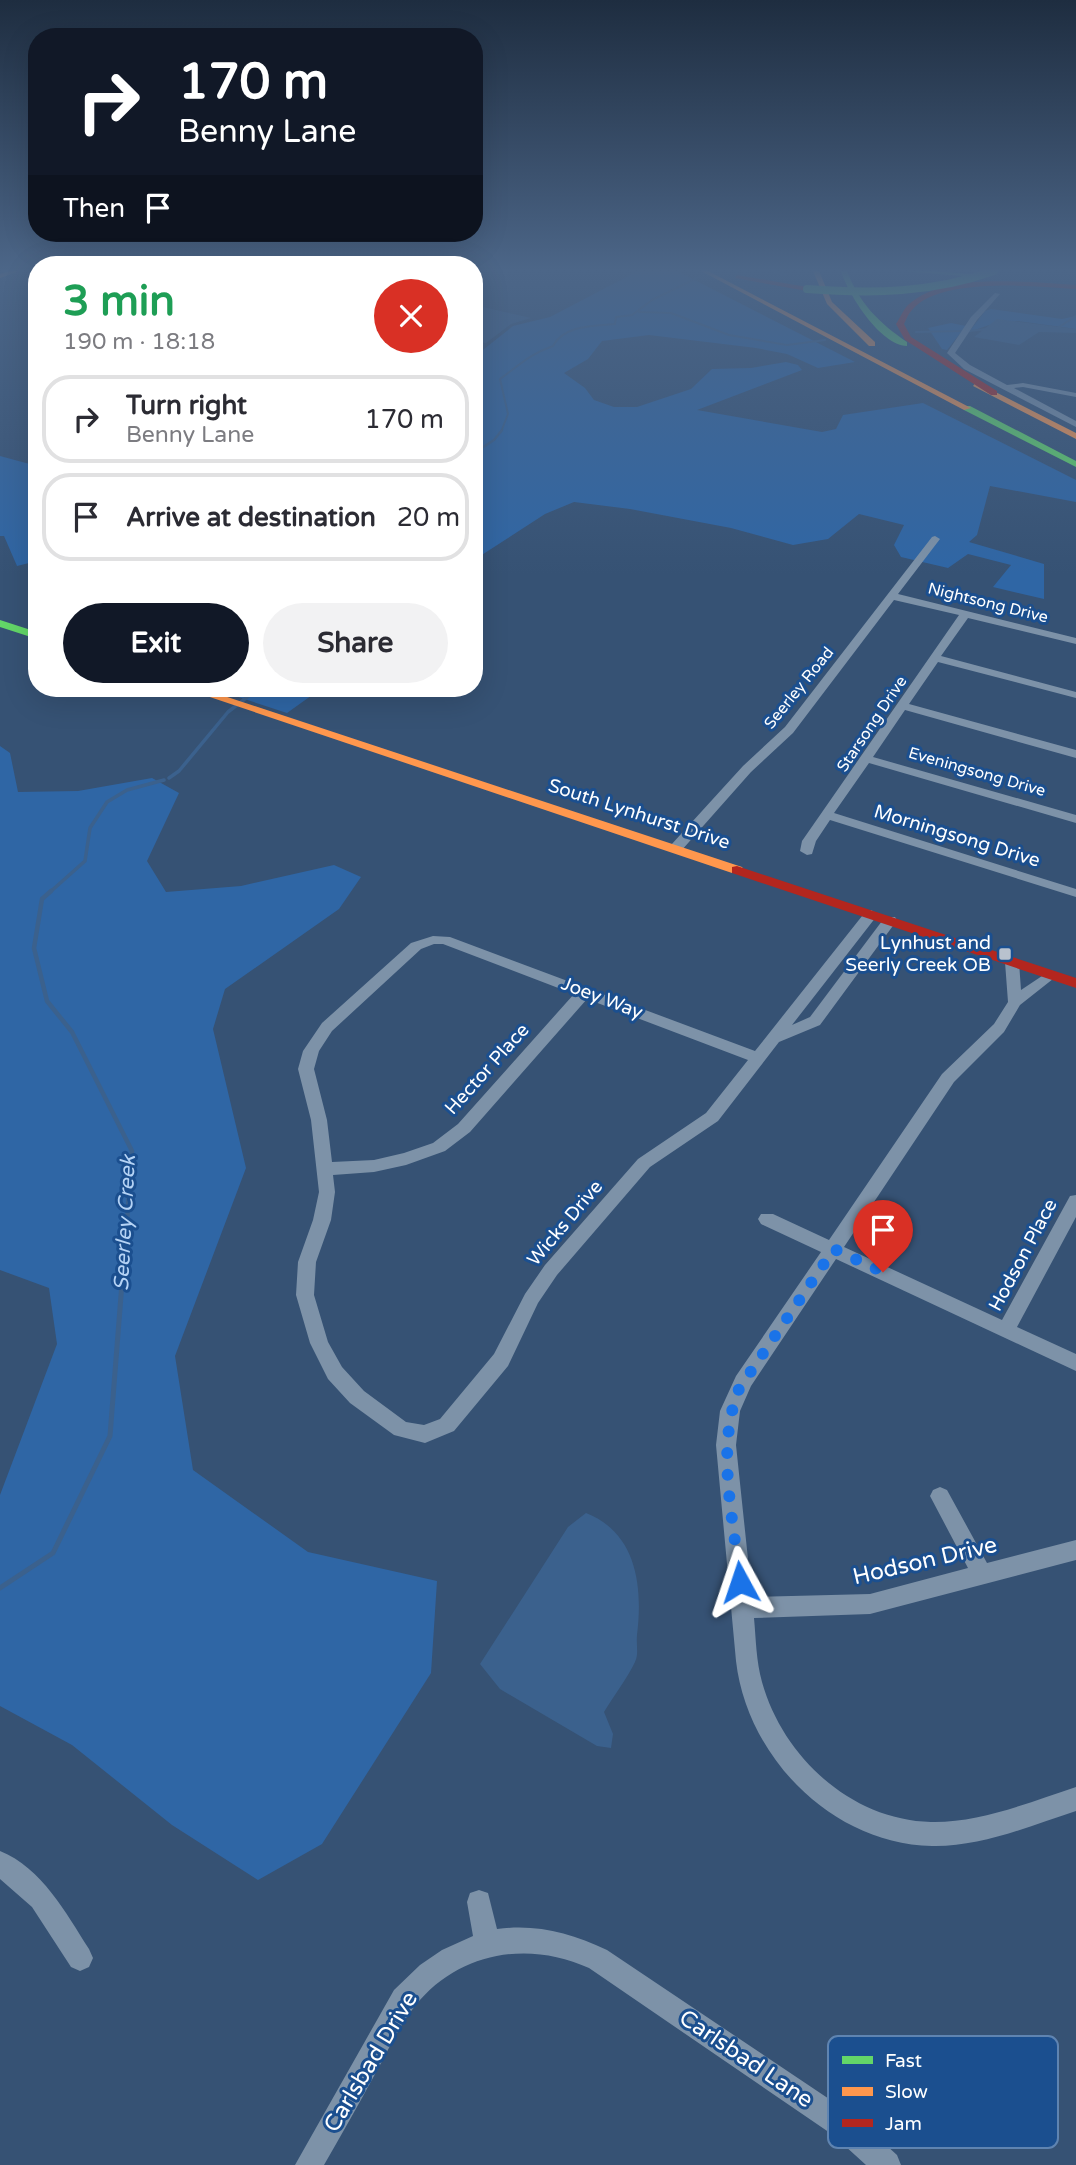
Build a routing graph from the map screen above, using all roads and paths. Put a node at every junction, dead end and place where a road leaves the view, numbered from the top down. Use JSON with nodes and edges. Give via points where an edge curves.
{"nodes":[{"id":1,"x":899,"y":372,"type":"edge"},
{"id":2,"x":921,"y":372,"type":"edge"},
{"id":3,"x":957,"y":372,"type":"edge"},
{"id":4,"x":968,"y":372,"type":"edge"},
{"id":5,"x":973,"y":372,"type":"edge"},
{"id":6,"x":999,"y":390,"type":"junction"},
{"id":7,"x":1076,"y":395,"type":"edge"},
{"id":8,"x":1076,"y":424,"type":"edge"},
{"id":9,"x":1076,"y":436,"type":"edge"},
{"id":10,"x":1076,"y":458,"type":"edge"},
{"id":11,"x":1076,"y":464,"type":"edge"},
{"id":12,"x":935,"y":539,"type":"dead end"},
{"id":13,"x":892,"y":596,"type":"junction"},
{"id":14,"x":965,"y":614,"type":"junction"},
{"id":15,"x":0,"y":623,"type":"edge"},
{"id":16,"x":28,"y":633,"type":"edge"},
{"id":17,"x":1076,"y":641,"type":"edge"},
{"id":18,"x":935,"y":658,"type":"junction"},
{"id":19,"x":1076,"y":695,"type":"edge"},
{"id":20,"x":216,"y":697,"type":"edge"},
{"id":21,"x":903,"y":706,"type":"junction"},
{"id":22,"x":1076,"y":754,"type":"edge"},
{"id":23,"x":868,"y":759,"type":"junction"},
{"id":24,"x":827,"y":815,"type":"junction"},
{"id":25,"x":1076,"y":819,"type":"edge"},
{"id":26,"x":676,"y":848,"type":"junction"},
{"id":27,"x":807,"y":852,"type":"dead end"},
{"id":28,"x":1076,"y":893,"type":"edge"},
{"id":29,"x":872,"y":914,"type":"junction"},
{"id":30,"x":890,"y":920,"type":"junction"},
{"id":31,"x":1012,"y":962,"type":"junction"},
{"id":32,"x":1051,"y":975,"type":"junction"},
{"id":33,"x":1076,"y":983,"type":"edge"},
{"id":34,"x":584,"y":991,"type":"junction"},
{"id":35,"x":1015,"y":1002,"type":"junction"},
{"id":36,"x":776,"y":1038,"type":"junction"},
{"id":37,"x":760,"y":1058,"type":"junction"},
{"id":38,"x":325,"y":1169,"type":"junction"},
{"id":39,"x":1076,"y":1201,"type":"edge"},
{"id":40,"x":767,"y":1219,"type":"dead end"},
{"id":41,"x":834,"y":1249,"type":"junction"},
{"id":42,"x":1006,"y":1330,"type":"junction"},
{"id":43,"x":1076,"y":1363,"type":"edge"},
{"id":44,"x":940,"y":1496,"type":"dead end"},
{"id":45,"x":1076,"y":1550,"type":"edge"},
{"id":46,"x":983,"y":1576,"type":"junction"},
{"id":47,"x":742,"y":1608,"type":"junction"},
{"id":48,"x":1076,"y":1800,"type":"edge"},
{"id":49,"x":0,"y":1863,"type":"edge"},
{"id":50,"x":479,"y":1902,"type":"dead end"},
{"id":51,"x":487,"y":1942,"type":"junction"},
{"id":52,"x":80,"y":1958,"type":"dead end"},
{"id":53,"x":668,"y":2006,"type":"joint"},
{"id":54,"x":828,"y":2115,"type":"edge"},
{"id":55,"x":868,"y":2148,"type":"edge"},
{"id":56,"x":309,"y":2165,"type":"edge"},
{"id":57,"x":887,"y":2165,"type":"edge"}],
"edges":[{"from":1,"to":11,"type":"main road"},
{"from":2,"to":10,"type":"main road"},
{"from":3,"to":6,"type":"main road"},
{"from":4,"to":6,"type":"main road"},
{"from":5,"to":6,"type":"street"},
{"from":6,"to":7,"type":"street","via":[[1023,385]]},
{"from":6,"to":8,"type":"street"},
{"from":6,"to":9,"type":"main road"},
{"from":12,"to":13,"type":"street","name":"Seerley Road"},
{"from":13,"to":14,"type":"street","name":"Nightsong Drive"},
{"from":13,"to":26,"type":"street","name":"Seerley Road","via":[[789,730]]},
{"from":14,"to":17,"type":"street","name":"Nightsong Drive"},
{"from":14,"to":18,"type":"street","name":"Starsong Drive"},
{"from":15,"to":16,"type":"main road"},
{"from":18,"to":19,"type":"street"},
{"from":18,"to":21,"type":"street","name":"Starsong Drive"},
{"from":20,"to":26,"type":"main road","name":"South Lynhurst Drive"},
{"from":21,"to":22,"type":"street"},
{"from":21,"to":23,"type":"street","name":"Starsong Drive"},
{"from":23,"to":24,"type":"street","name":"Starsong Drive"},
{"from":23,"to":25,"type":"street","name":"Eveningsong Drive"},
{"from":24,"to":27,"type":"street","name":"Starsong Drive"},
{"from":24,"to":28,"type":"street","name":"Morningsong Drive"},
{"from":26,"to":29,"type":"main road","name":"South Lynhurst Drive"},
{"from":29,"to":30,"type":"main road","name":"South Lynhurst Drive"},
{"from":29,"to":36,"type":"street","name":"Wicks Drive"},
{"from":30,"to":31,"type":"main road","name":"South Lynhurst Drive"},
{"from":30,"to":36,"type":"street","name":"Wicks Drive","via":[[815,1021]]},
{"from":31,"to":32,"type":"main road","name":"South Lynhurst Drive"},
{"from":31,"to":35,"type":"street"},
{"from":32,"to":33,"type":"main road","name":"South Lynhurst Drive"},
{"from":32,"to":35,"type":"street"},
{"from":34,"to":37,"type":"street","name":"Joey Way"},
{"from":34,"to":38,"type":"street","name":"Hector Place","via":[[464,1128],[439,1147],[406,1159]]},
{"from":34,"to":38,"type":"street","name":"Joey Way","via":[[445,940],[416,946],[327,1027],[311,1051],[306,1069]]},
{"from":35,"to":41,"type":"street","via":[[999,1028],[948,1078]]},
{"from":36,"to":37,"type":"street","name":"Wicks Drive"},
{"from":37,"to":38,"type":"street","name":"Wicks Drive","via":[[712,1117],[644,1163],[551,1270],[501,1360],[447,1425],[425,1434],[401,1429],[357,1397],[335,1373],[319,1343],[305,1295],[307,1262],[327,1192]]},
{"from":39,"to":42,"type":"street","name":"Hodson Place"},
{"from":40,"to":41,"type":"street"},
{"from":41,"to":42,"type":"street"},
{"from":41,"to":47,"type":"street","via":[[743,1382],[730,1411],[726,1446]]},
{"from":42,"to":43,"type":"street"},
{"from":44,"to":46,"type":"street"},
{"from":45,"to":46,"type":"street","name":"Hodson Drive"},
{"from":46,"to":47,"type":"street","name":"Hodson Drive","via":[[860,1606]]},
{"from":47,"to":48,"type":"street","via":[[750,1682],[759,1710],[792,1764],[836,1803],[879,1824],[934,1834],[970,1829]]},
{"from":49,"to":52,"type":"street","via":[[41,1898]]},
{"from":50,"to":51,"type":"street"},
{"from":51,"to":53,"type":"street","name":"Carlsbad Drive","via":[[533,1938],[569,1945]]},
{"from":51,"to":56,"type":"street","name":"Carlsbad Drive","via":[[443,1963],[408,1994]]},
{"from":53,"to":54,"type":"street","name":"Carlsbad Lane"},
{"from":55,"to":57,"type":"street","name":"Carlsbad Lane"}]}
